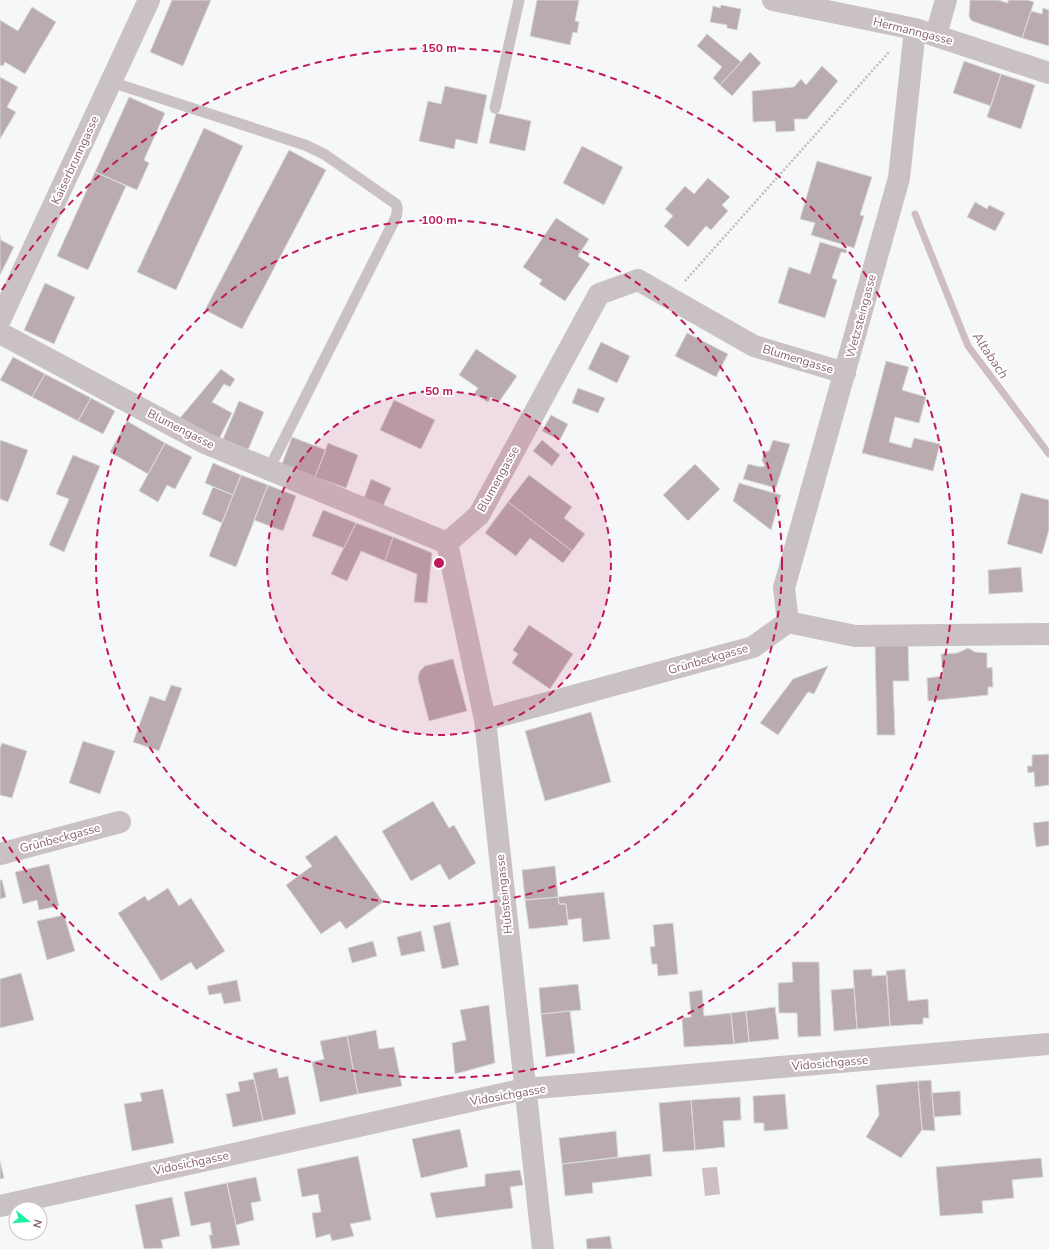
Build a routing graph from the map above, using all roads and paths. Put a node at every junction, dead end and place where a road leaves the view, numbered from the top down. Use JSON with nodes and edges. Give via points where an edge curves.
{"nodes":[{"id":1,"x":149,"y":0,"type":"edge"},
{"id":2,"x":519,"y":0,"type":"edge"},
{"id":3,"x":773,"y":0,"type":"edge"},
{"id":4,"x":946,"y":0,"type":"edge"},
{"id":5,"x":915,"y":28,"type":"junction"},
{"id":6,"x":936,"y":35,"type":"junction"},
{"id":7,"x":1049,"y":72,"type":"edge"},
{"id":8,"x":111,"y":82,"type":"junction"},
{"id":9,"x":495,"y":108,"type":"dead end"},
{"id":10,"x":670,"y":298,"type":"junction"},
{"id":11,"x":0,"y":320,"type":"edge"},
{"id":12,"x":0,"y":333,"type":"edge"},
{"id":13,"x":845,"y":373,"type":"junction"},
{"id":14,"x":269,"y":469,"type":"junction"},
{"id":15,"x":447,"y":543,"type":"junction"},
{"id":16,"x":788,"y":622,"type":"junction"},
{"id":17,"x":1049,"y":634,"type":"edge"},
{"id":18,"x":485,"y":720,"type":"junction"},
{"id":19,"x":120,"y":822,"type":"dead end"},
{"id":20,"x":0,"y":854,"type":"edge"},
{"id":21,"x":1049,"y":1044,"type":"edge"},
{"id":22,"x":525,"y":1090,"type":"junction"},
{"id":23,"x":0,"y":1206,"type":"edge"},
{"id":24,"x":543,"y":1249,"type":"edge"}],
"edges":[{"from":1,"to":8,"type":"street","name":"Kaiserbrunngasse"},
{"from":2,"to":9,"type":"lane"},
{"from":3,"to":5,"type":"street","name":"Hermanngasse"},
{"from":4,"to":6,"type":"street"},
{"from":5,"to":6,"type":"street","name":"Hermanngasse"},
{"from":5,"to":10,"type":"path","via":[[892,49]]},
{"from":5,"to":13,"type":"street","name":"Wetzsteingasse","via":[[898,178]]},
{"from":6,"to":7,"type":"street","name":"Hermanngasse"},
{"from":8,"to":11,"type":"street","name":"Kaiserbrunngasse"},
{"from":8,"to":14,"type":"lane","via":[[305,145],[324,154],[396,204],[398,208],[382,246]]},
{"from":10,"to":13,"type":"street","name":"Blumengasse","via":[[754,346]]},
{"from":10,"to":15,"type":"street","name":"Blumengasse","via":[[638,280],[599,294],[479,515]]},
{"from":12,"to":14,"type":"street","name":"Blumengasse","via":[[205,443]]},
{"from":13,"to":16,"type":"street","name":"Wetzsteingasse","via":[[784,588]]},
{"from":14,"to":15,"type":"street","name":"Blumengasse"},
{"from":15,"to":18,"type":"street","name":"Hubsteingasse"},
{"from":16,"to":17,"type":"street","via":[[855,636]]},
{"from":16,"to":18,"type":"street","name":"Grünbeckgasse","via":[[753,647]]},
{"from":18,"to":22,"type":"street","name":"Hubsteingasse"},
{"from":19,"to":20,"type":"street","name":"Grünbeckgasse"},
{"from":21,"to":22,"type":"street","name":"Vidosichgasse"},
{"from":22,"to":23,"type":"street","name":"Vidosichgasse"},
{"from":22,"to":24,"type":"street","name":"Hubsteingasse"}]}
